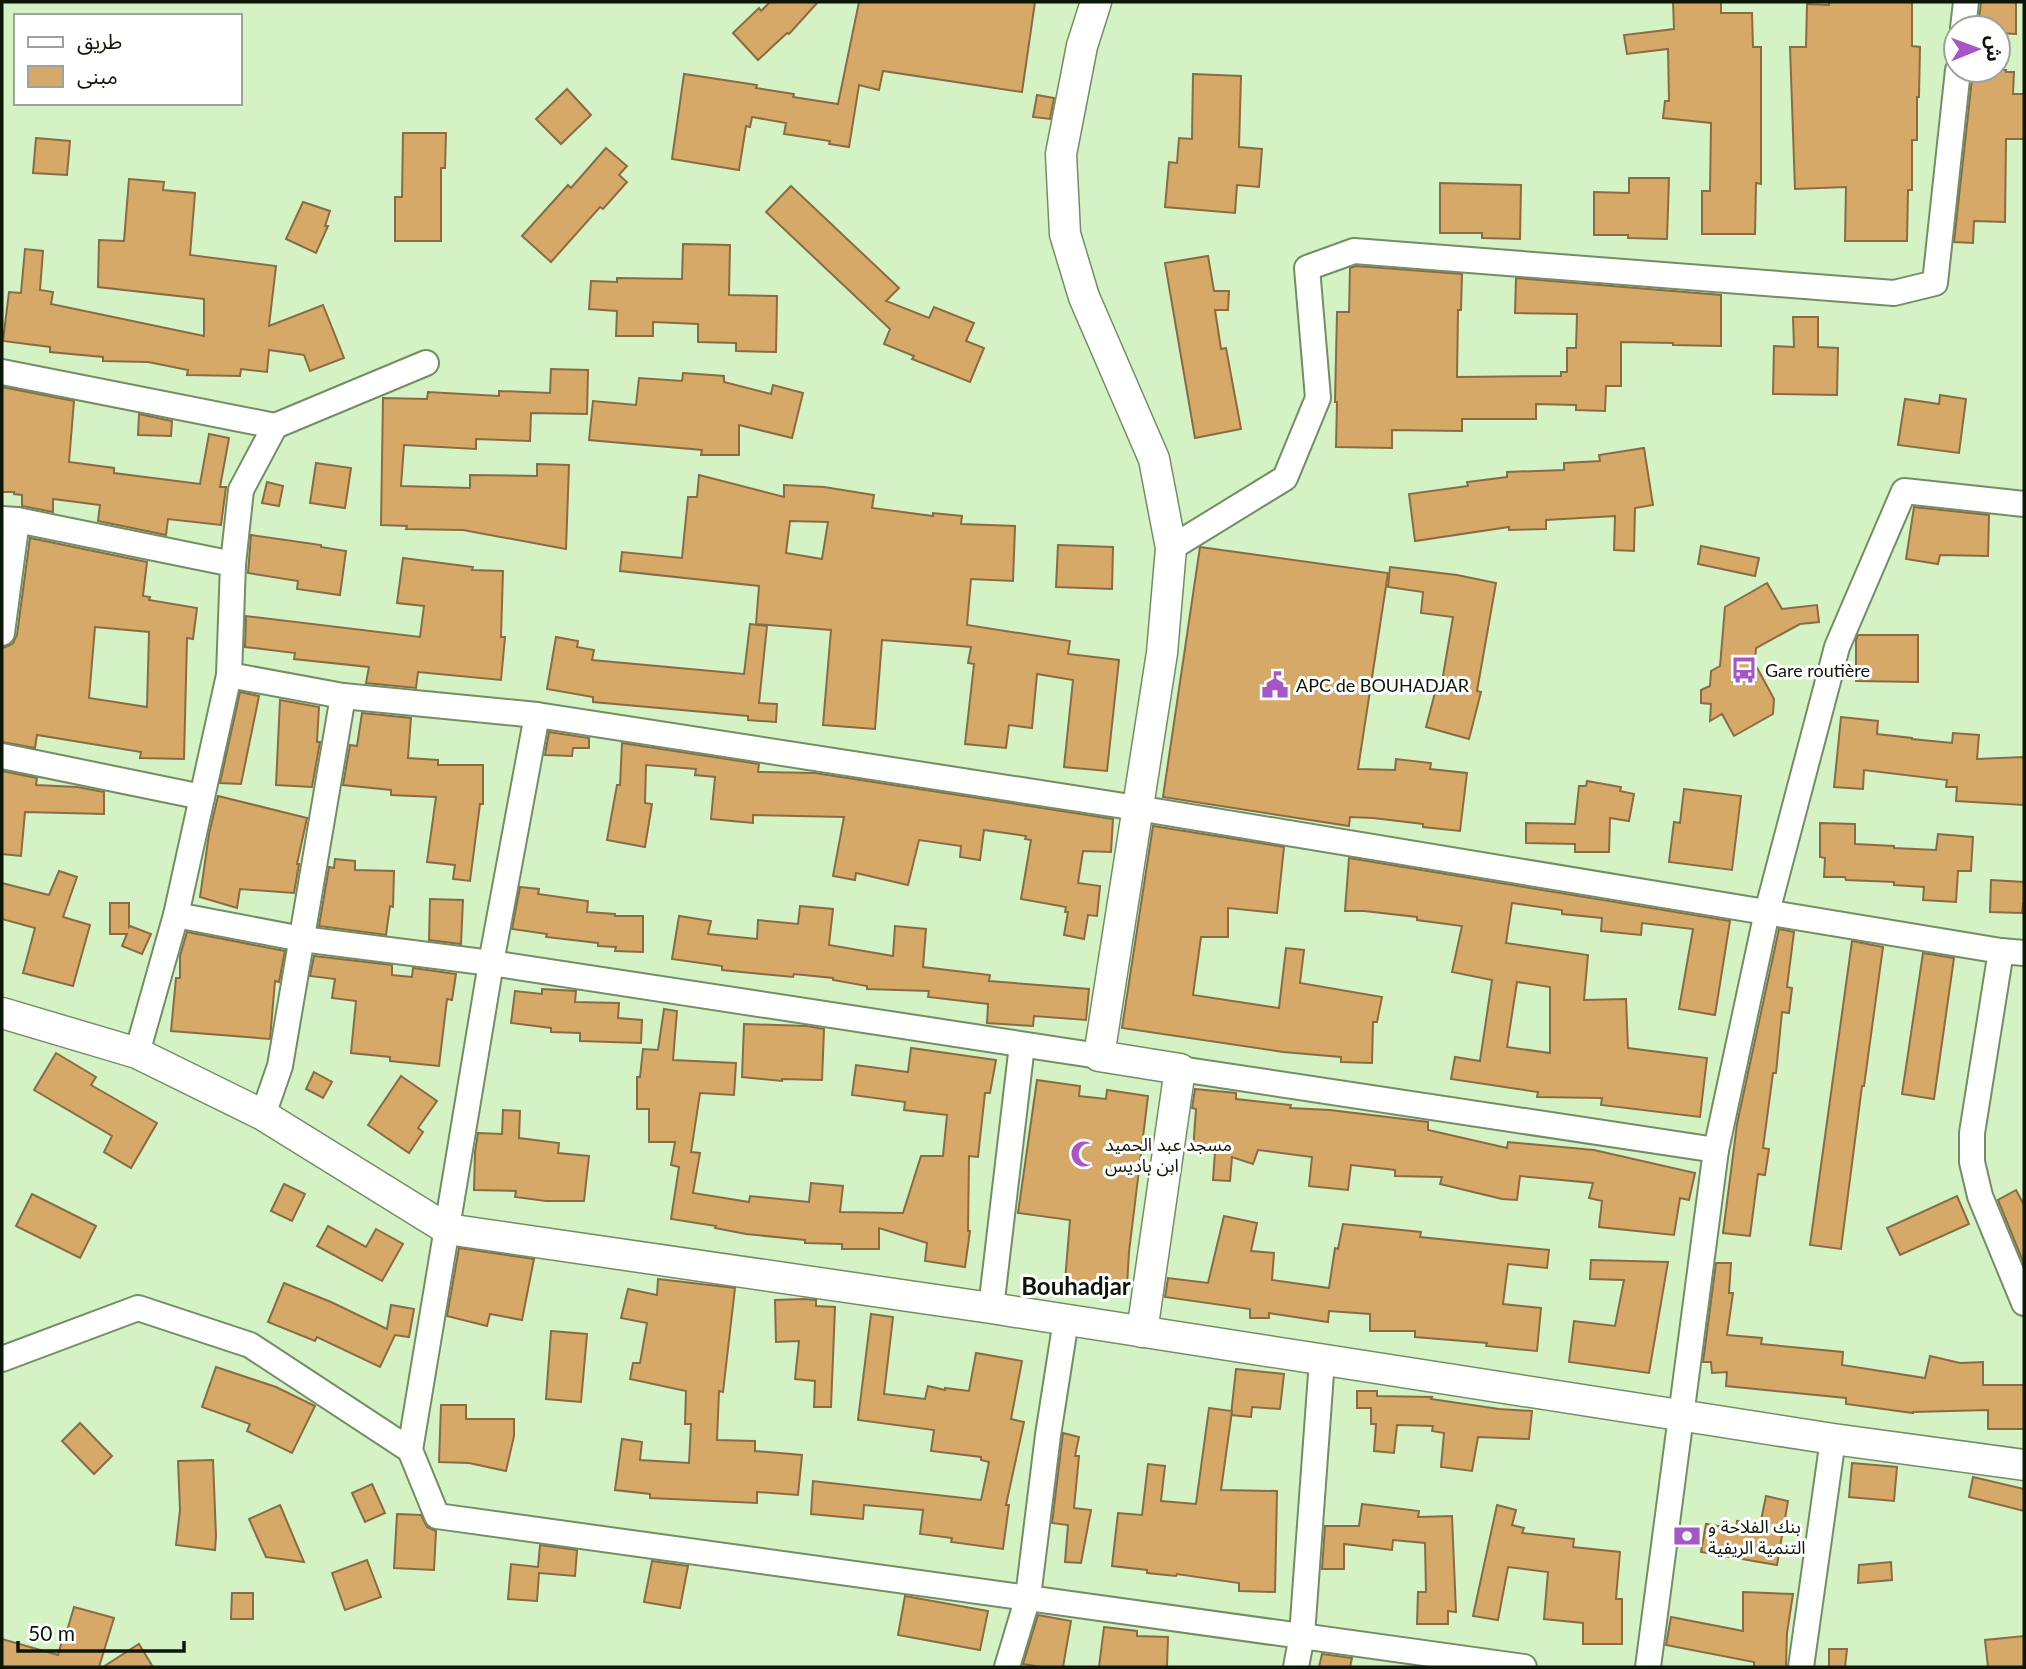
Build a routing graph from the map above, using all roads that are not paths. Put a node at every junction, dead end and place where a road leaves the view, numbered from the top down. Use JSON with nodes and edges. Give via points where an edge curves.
{"nodes":[{"id":1,"x":1096,"y":2,"type":"edge"},
{"id":2,"x":1956,"y":84,"type":"edge"},
{"id":3,"x":426,"y":363,"type":"dead end"},
{"id":4,"x":2,"y":372,"type":"edge"},
{"id":5,"x":275,"y":426,"type":"junction"},
{"id":6,"x":2024,"y":504,"type":"edge"},
{"id":7,"x":9,"y":519,"type":"edge"},
{"id":8,"x":1171,"y":548,"type":"junction"},
{"id":9,"x":233,"y":564,"type":"junction"},
{"id":10,"x":2,"y":633,"type":"edge"},
{"id":11,"x":229,"y":675,"type":"junction"},
{"id":12,"x":343,"y":696,"type":"junction"},
{"id":13,"x":537,"y":715,"type":"junction"},
{"id":14,"x":2,"y":756,"type":"edge"},
{"id":15,"x":202,"y":797,"type":"junction"},
{"id":16,"x":1137,"y":808,"type":"junction"},
{"id":17,"x":1768,"y":912,"type":"junction"},
{"id":18,"x":176,"y":915,"type":"junction"},
{"id":19,"x":302,"y":939,"type":"junction"},
{"id":20,"x":2013,"y":952,"type":"edge"},
{"id":21,"x":491,"y":963,"type":"junction"},
{"id":22,"x":2,"y":1013,"type":"edge"},
{"id":23,"x":1022,"y":1045,"type":"junction"},
{"id":24,"x":137,"y":1053,"type":"junction"},
{"id":25,"x":1099,"y":1056,"type":"junction"},
{"id":26,"x":1180,"y":1069,"type":"junction"},
{"id":27,"x":263,"y":1115,"type":"junction"},
{"id":28,"x":1716,"y":1150,"type":"junction"},
{"id":29,"x":447,"y":1229,"type":"junction"},
{"id":30,"x":2024,"y":1303,"type":"edge"},
{"id":31,"x":991,"y":1308,"type":"junction"},
{"id":32,"x":1066,"y":1320,"type":"junction"},
{"id":33,"x":1142,"y":1332,"type":"junction"},
{"id":34,"x":2,"y":1359,"type":"edge"},
{"id":35,"x":1322,"y":1360,"type":"junction"},
{"id":36,"x":1680,"y":1415,"type":"junction"},
{"id":37,"x":1833,"y":1439,"type":"junction"},
{"id":38,"x":410,"y":1450,"type":"junction"},
{"id":39,"x":2024,"y":1465,"type":"edge"},
{"id":40,"x":1028,"y":1597,"type":"junction"},
{"id":41,"x":1302,"y":1635,"type":"junction"},
{"id":42,"x":1007,"y":1667,"type":"edge"},
{"id":43,"x":1296,"y":1667,"type":"edge"},
{"id":44,"x":1524,"y":1667,"type":"edge"},
{"id":45,"x":1648,"y":1667,"type":"edge"},
{"id":46,"x":1801,"y":1667,"type":"edge"}],
"edges":[{"from":1,"to":8,"type":"main road","via":[[1082,46],[1061,154],[1065,234],[1084,297],[1154,459]]},
{"from":2,"to":8,"type":"street","via":[[1935,283],[1894,293],[1354,251],[1307,268],[1318,398],[1285,478]]},
{"from":3,"to":5,"type":"street"},
{"from":4,"to":5,"type":"street"},
{"from":5,"to":9,"type":"street","via":[[241,490]]},
{"from":6,"to":17,"type":"street","via":[[1904,491],[1837,647]]},
{"from":7,"to":9,"type":"street"},
{"from":7,"to":10,"type":"street"},
{"from":8,"to":16,"type":"main road","via":[[1162,653]]},
{"from":9,"to":11,"type":"street"},
{"from":11,"to":12,"type":"street"},
{"from":11,"to":15,"type":"street"},
{"from":12,"to":13,"type":"street"},
{"from":12,"to":19,"type":"street"},
{"from":13,"to":16,"type":"street"},
{"from":13,"to":21,"type":"street"},
{"from":14,"to":15,"type":"street"},
{"from":15,"to":18,"type":"street"},
{"from":16,"to":17,"type":"street"},
{"from":16,"to":25,"type":"main road"},
{"from":17,"to":20,"type":"street"},
{"from":17,"to":28,"type":"street"},
{"from":18,"to":19,"type":"street"},
{"from":18,"to":24,"type":"street"},
{"from":19,"to":21,"type":"street"},
{"from":19,"to":27,"type":"street","via":[[280,1066]]},
{"from":20,"to":30,"type":"street","via":[[1972,1133],[1972,1162],[1980,1196]]},
{"from":21,"to":23,"type":"street"},
{"from":21,"to":29,"type":"street"},
{"from":22,"to":24,"type":"main road"},
{"from":23,"to":25,"type":"street"},
{"from":23,"to":31,"type":"street"},
{"from":24,"to":27,"type":"main road"},
{"from":25,"to":26,"type":"main road"},
{"from":26,"to":28,"type":"street"},
{"from":26,"to":33,"type":"main road"},
{"from":27,"to":29,"type":"main road"},
{"from":28,"to":36,"type":"street"},
{"from":29,"to":31,"type":"main road"},
{"from":29,"to":38,"type":"street"},
{"from":31,"to":32,"type":"main road"},
{"from":32,"to":33,"type":"main road"},
{"from":32,"to":40,"type":"street"},
{"from":33,"to":35,"type":"main road"},
{"from":34,"to":38,"type":"street","via":[[138,1308],[250,1345]]},
{"from":35,"to":36,"type":"main road"},
{"from":35,"to":41,"type":"street"},
{"from":36,"to":37,"type":"main road"},
{"from":36,"to":45,"type":"street"},
{"from":37,"to":39,"type":"main road"},
{"from":37,"to":46,"type":"street"},
{"from":38,"to":40,"type":"street","via":[[437,1516]]},
{"from":40,"to":41,"type":"street"},
{"from":40,"to":42,"type":"street"},
{"from":41,"to":43,"type":"street"},
{"from":41,"to":44,"type":"street"}]}
